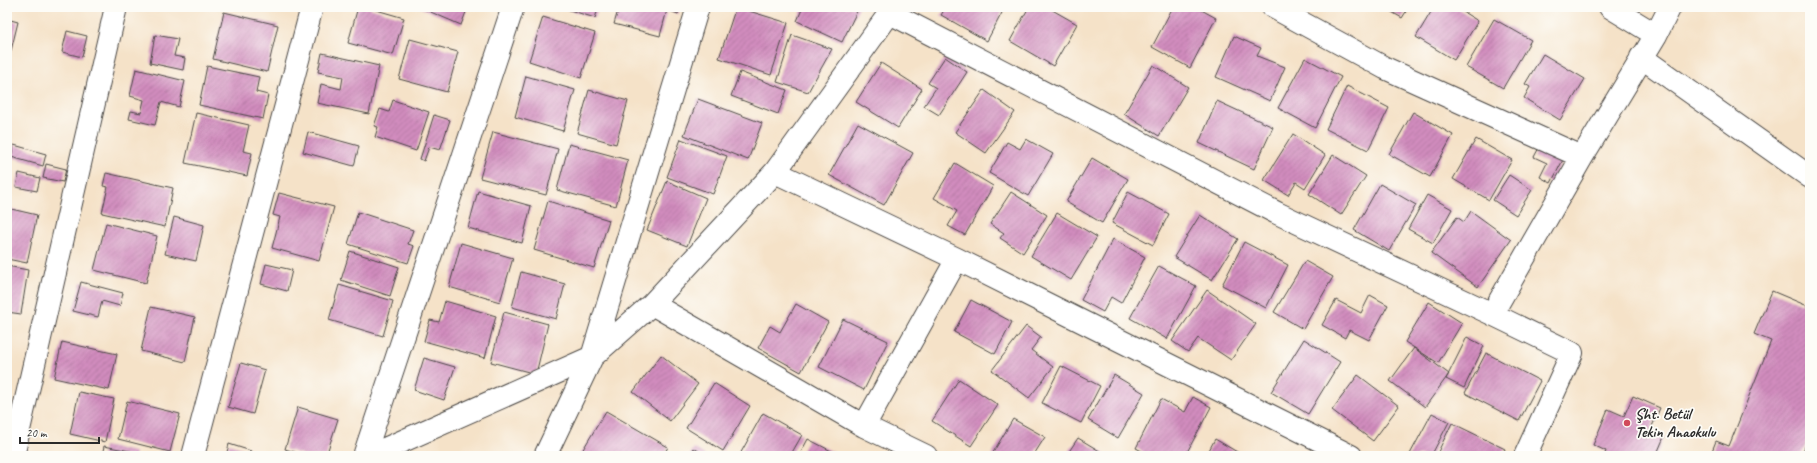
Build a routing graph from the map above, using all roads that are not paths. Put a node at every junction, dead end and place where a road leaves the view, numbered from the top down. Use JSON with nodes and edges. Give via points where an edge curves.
{"nodes":[{"id":1,"x":116,"y":7,"type":"edge"},
{"id":2,"x":312,"y":7,"type":"edge"},
{"id":3,"x":513,"y":7,"type":"edge"},
{"id":4,"x":698,"y":7,"type":"edge"},
{"id":5,"x":1273,"y":7,"type":"edge"},
{"id":6,"x":1610,"y":7,"type":"edge"},
{"id":7,"x":1670,"y":7,"type":"edge"},
{"id":8,"x":892,"y":10,"type":"edge"},
{"id":9,"x":1656,"y":35,"type":"junction"},
{"id":10,"x":1641,"y":57,"type":"junction"},
{"id":11,"x":1582,"y":157,"type":"junction"},
{"id":12,"x":775,"y":172,"type":"junction"},
{"id":13,"x":1810,"y":177,"type":"edge"},
{"id":14,"x":957,"y":259,"type":"junction"},
{"id":15,"x":652,"y":304,"type":"junction"},
{"id":16,"x":1492,"y":314,"type":"junction"},
{"id":17,"x":592,"y":357,"type":"junction"},
{"id":18,"x":864,"y":426,"type":"junction"},
{"id":19,"x":13,"y":456,"type":"edge"},
{"id":20,"x":194,"y":456,"type":"edge"},
{"id":21,"x":364,"y":456,"type":"edge"},
{"id":22,"x":369,"y":456,"type":"edge"},
{"id":23,"x":545,"y":456,"type":"edge"},
{"id":24,"x":926,"y":456,"type":"edge"},
{"id":25,"x":1351,"y":456,"type":"edge"},
{"id":26,"x":1525,"y":456,"type":"edge"}],
"edges":[{"from":1,"to":19,"type":"street"},
{"from":2,"to":20,"type":"street"},
{"from":3,"to":21,"type":"street"},
{"from":4,"to":17,"type":"street"},
{"from":5,"to":11,"type":"street","via":[[1385,68]]},
{"from":6,"to":9,"type":"street"},
{"from":7,"to":9,"type":"street"},
{"from":8,"to":12,"type":"street"},
{"from":8,"to":16,"type":"street","via":[[1277,213]]},
{"from":9,"to":10,"type":"street"},
{"from":10,"to":11,"type":"street"},
{"from":10,"to":13,"type":"street"},
{"from":11,"to":16,"type":"street"},
{"from":12,"to":14,"type":"street"},
{"from":12,"to":15,"type":"street"},
{"from":14,"to":18,"type":"street"},
{"from":14,"to":25,"type":"street"},
{"from":15,"to":17,"type":"street"},
{"from":15,"to":18,"type":"street"},
{"from":16,"to":26,"type":"street","via":[[1572,353]]},
{"from":17,"to":22,"type":"street"},
{"from":17,"to":23,"type":"street"},
{"from":18,"to":24,"type":"street"}]}
